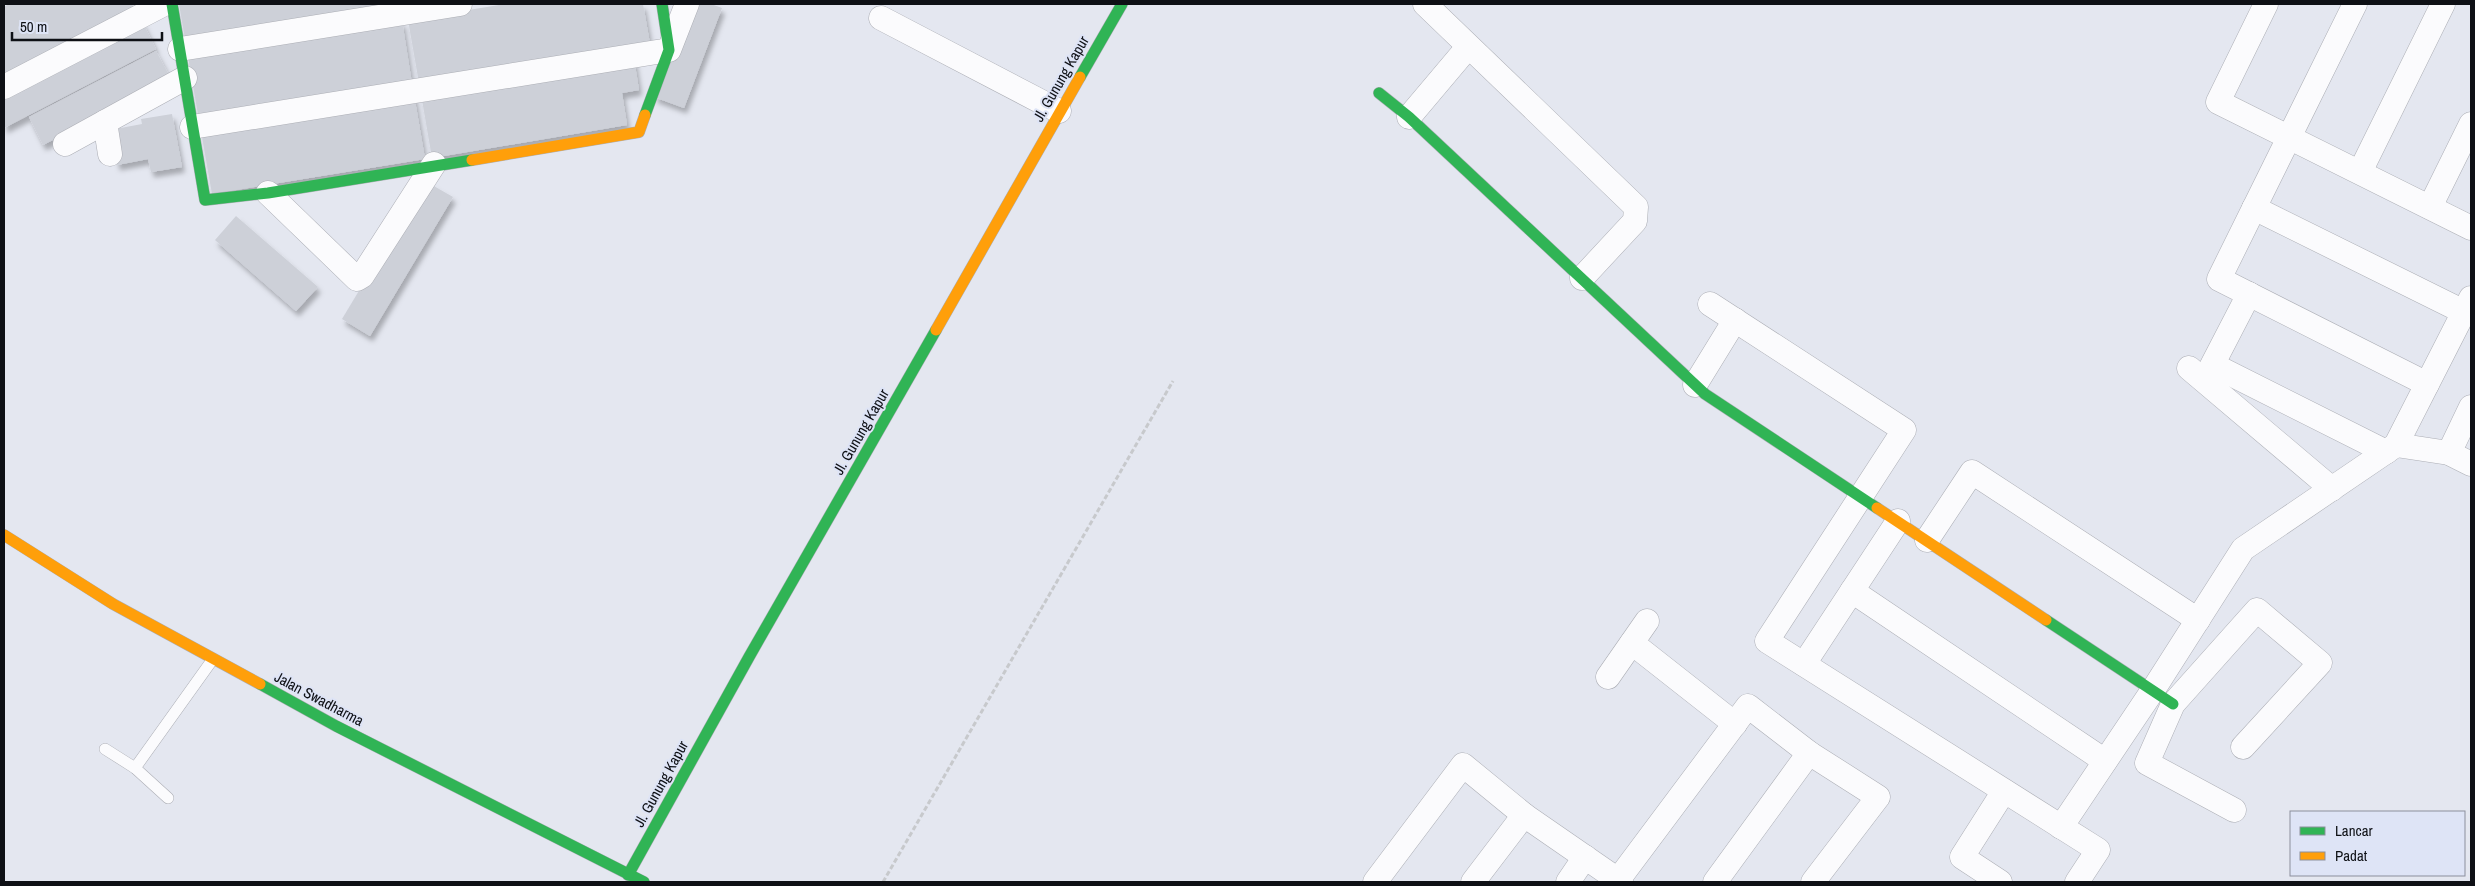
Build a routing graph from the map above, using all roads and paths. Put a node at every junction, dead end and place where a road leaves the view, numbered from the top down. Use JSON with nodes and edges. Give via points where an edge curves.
{"nodes":[{"id":1,"x":164,"y":4,"type":"edge"},
{"id":2,"x":172,"y":4,"type":"edge"},
{"id":3,"x":460,"y":4,"type":"edge"},
{"id":4,"x":662,"y":4,"type":"edge"},
{"id":5,"x":687,"y":4,"type":"edge"},
{"id":6,"x":1122,"y":4,"type":"edge"},
{"id":7,"x":1425,"y":4,"type":"edge"},
{"id":8,"x":2266,"y":4,"type":"edge"},
{"id":9,"x":2355,"y":4,"type":"edge"},
{"id":10,"x":2443,"y":4,"type":"edge"},
{"id":11,"x":882,"y":18,"type":"dead end"},
{"id":12,"x":1468,"y":48,"type":"junction"},
{"id":13,"x":180,"y":50,"type":"junction"},
{"id":14,"x":669,"y":50,"type":"junction"},
{"id":15,"x":185,"y":78,"type":"junction"},
{"id":16,"x":4,"y":87,"type":"edge"},
{"id":17,"x":1379,"y":93,"type":"dead end"},
{"id":18,"x":1059,"y":111,"type":"junction"},
{"id":19,"x":1410,"y":117,"type":"junction"},
{"id":20,"x":105,"y":122,"type":"junction"},
{"id":21,"x":2471,"y":124,"type":"edge"},
{"id":22,"x":192,"y":127,"type":"junction"},
{"id":23,"x":2289,"y":137,"type":"junction"},
{"id":24,"x":65,"y":144,"type":"dead end"},
{"id":25,"x":110,"y":154,"type":"dead end"},
{"id":26,"x":434,"y":164,"type":"junction"},
{"id":27,"x":2360,"y":172,"type":"junction"},
{"id":28,"x":268,"y":193,"type":"junction"},
{"id":29,"x":2430,"y":207,"type":"junction"},
{"id":30,"x":2254,"y":208,"type":"junction"},
{"id":31,"x":2471,"y":228,"type":"edge"},
{"id":32,"x":1582,"y":278,"type":"junction"},
{"id":33,"x":2249,"y":294,"type":"junction"},
{"id":34,"x":1710,"y":304,"type":"dead end"},
{"id":35,"x":2468,"y":305,"type":"edge"},
{"id":36,"x":1734,"y":320,"type":"junction"},
{"id":37,"x":2202,"y":371,"type":"junction"},
{"id":38,"x":1173,"y":381,"type":"dead end"},
{"id":39,"x":2427,"y":384,"type":"junction"},
{"id":40,"x":1695,"y":385,"type":"junction"},
{"id":41,"x":2471,"y":407,"type":"edge"},
{"id":42,"x":2391,"y":449,"type":"junction"},
{"id":43,"x":2449,"y":453,"type":"junction"},
{"id":44,"x":2471,"y":464,"type":"edge"},
{"id":45,"x":2332,"y":489,"type":"junction"},
{"id":46,"x":1861,"y":496,"type":"junction"},
{"id":47,"x":1898,"y":521,"type":"junction"},
{"id":48,"x":4,"y":535,"type":"edge"},
{"id":49,"x":1927,"y":540,"type":"junction"},
{"id":50,"x":1852,"y":591,"type":"junction"},
{"id":51,"x":2198,"y":620,"type":"junction"},
{"id":52,"x":1647,"y":621,"type":"dead end"},
{"id":53,"x":1632,"y":643,"type":"junction"},
{"id":54,"x":213,"y":659,"type":"junction"},
{"id":55,"x":1804,"y":664,"type":"junction"},
{"id":56,"x":1608,"y":677,"type":"dead end"},
{"id":57,"x":2153,"y":690,"type":"junction"},
{"id":58,"x":2173,"y":704,"type":"junction"},
{"id":59,"x":1735,"y":724,"type":"junction"},
{"id":60,"x":2243,"y":747,"type":"dead end"},
{"id":61,"x":105,"y":749,"type":"dead end"},
{"id":62,"x":1809,"y":753,"type":"junction"},
{"id":63,"x":2105,"y":761,"type":"junction"},
{"id":64,"x":135,"y":768,"type":"junction"},
{"id":65,"x":2004,"y":791,"type":"junction"},
{"id":66,"x":168,"y":798,"type":"dead end"},
{"id":67,"x":2234,"y":810,"type":"dead end"},
{"id":68,"x":1524,"y":815,"type":"junction"},
{"id":69,"x":2061,"y":827,"type":"junction"},
{"id":70,"x":1585,"y":857,"type":"junction"},
{"id":71,"x":628,"y":875,"type":"junction"},
{"id":72,"x":1620,"y":881,"type":"edge"},
{"id":73,"x":644,"y":882,"type":"edge"},
{"id":74,"x":884,"y":882,"type":"edge"},
{"id":75,"x":1375,"y":882,"type":"edge"},
{"id":76,"x":1473,"y":882,"type":"edge"},
{"id":77,"x":1568,"y":882,"type":"edge"},
{"id":78,"x":1715,"y":882,"type":"edge"},
{"id":79,"x":1813,"y":882,"type":"edge"},
{"id":80,"x":2000,"y":882,"type":"edge"},
{"id":81,"x":2077,"y":882,"type":"edge"}],
"edges":[{"from":1,"to":16,"type":"street"},
{"from":2,"to":13,"type":"street"},
{"from":3,"to":13,"type":"street"},
{"from":4,"to":14,"type":"street"},
{"from":5,"to":14,"type":"street"},
{"from":6,"to":18,"type":"street","name":"Jl. Gunung Kapur"},
{"from":7,"to":12,"type":"street"},
{"from":8,"to":23,"type":"street","via":[[2218,102]]},
{"from":9,"to":23,"type":"street"},
{"from":10,"to":27,"type":"street"},
{"from":11,"to":18,"type":"street"},
{"from":12,"to":19,"type":"street"},
{"from":12,"to":32,"type":"street","via":[[1636,207],[1635,221]]},
{"from":13,"to":15,"type":"street"},
{"from":14,"to":22,"type":"street"},
{"from":14,"to":26,"type":"street","via":[[639,132]]},
{"from":15,"to":20,"type":"street"},
{"from":15,"to":22,"type":"street"},
{"from":17,"to":19,"type":"street"},
{"from":18,"to":71,"type":"street","name":"Jl. Gunung Kapur"},
{"from":19,"to":32,"type":"street"},
{"from":20,"to":24,"type":"street"},
{"from":20,"to":25,"type":"street"},
{"from":21,"to":29,"type":"street"},
{"from":22,"to":28,"type":"street","via":[[205,200]]},
{"from":23,"to":27,"type":"street"},
{"from":23,"to":30,"type":"street"},
{"from":26,"to":28,"type":"street"},
{"from":26,"to":28,"type":"street","via":[[357,279]]},
{"from":27,"to":29,"type":"street"},
{"from":29,"to":31,"type":"street"},
{"from":30,"to":33,"type":"street","via":[[2219,279]]},
{"from":30,"to":35,"type":"street"},
{"from":32,"to":40,"type":"street"},
{"from":33,"to":37,"type":"street"},
{"from":33,"to":39,"type":"street"},
{"from":34,"to":36,"type":"street"},
{"from":35,"to":39,"type":"street"},
{"from":36,"to":40,"type":"street"},
{"from":36,"to":46,"type":"street","via":[[1904,430]]},
{"from":37,"to":42,"type":"street"},
{"from":37,"to":45,"type":"street"},
{"from":38,"to":74,"type":"path"},
{"from":39,"to":42,"type":"street"},
{"from":40,"to":46,"type":"street"},
{"from":41,"to":43,"type":"street"},
{"from":42,"to":43,"type":"street"},
{"from":42,"to":45,"type":"street"},
{"from":43,"to":44,"type":"street"},
{"from":45,"to":51,"type":"street","via":[[2243,549]]},
{"from":46,"to":47,"type":"street"},
{"from":46,"to":55,"type":"street","via":[[1768,641]]},
{"from":47,"to":49,"type":"street"},
{"from":47,"to":50,"type":"street"},
{"from":48,"to":54,"type":"street","name":"Jalan Swadharma","via":[[114,604]]},
{"from":49,"to":51,"type":"street","via":[[1972,472]]},
{"from":49,"to":57,"type":"street"},
{"from":50,"to":55,"type":"street"},
{"from":50,"to":63,"type":"street"},
{"from":51,"to":57,"type":"street"},
{"from":52,"to":53,"type":"street"},
{"from":53,"to":56,"type":"street"},
{"from":53,"to":59,"type":"street"},
{"from":54,"to":64,"type":"lane"},
{"from":54,"to":71,"type":"street","name":"Jalan Swadharma","via":[[336,726]]},
{"from":55,"to":65,"type":"street"},
{"from":57,"to":58,"type":"street"},
{"from":57,"to":63,"type":"street"},
{"from":58,"to":60,"type":"street","via":[[2257,610],[2320,663]]},
{"from":58,"to":67,"type":"street","via":[[2146,763]]},
{"from":59,"to":62,"type":"street","via":[[1748,706]]},
{"from":59,"to":72,"type":"street"},
{"from":61,"to":64,"type":"lane"},
{"from":62,"to":78,"type":"street"},
{"from":62,"to":79,"type":"street","via":[[1878,797]]},
{"from":63,"to":69,"type":"street"},
{"from":64,"to":66,"type":"lane"},
{"from":65,"to":69,"type":"street"},
{"from":65,"to":80,"type":"street","via":[[1962,857]]},
{"from":68,"to":70,"type":"street"},
{"from":68,"to":75,"type":"street","via":[[1463,765]]},
{"from":68,"to":76,"type":"street"},
{"from":69,"to":81,"type":"street","via":[[2098,850]]},
{"from":70,"to":72,"type":"street"},
{"from":70,"to":77,"type":"street"},
{"from":71,"to":73,"type":"street","name":"Jalan Swadharma"}]}
